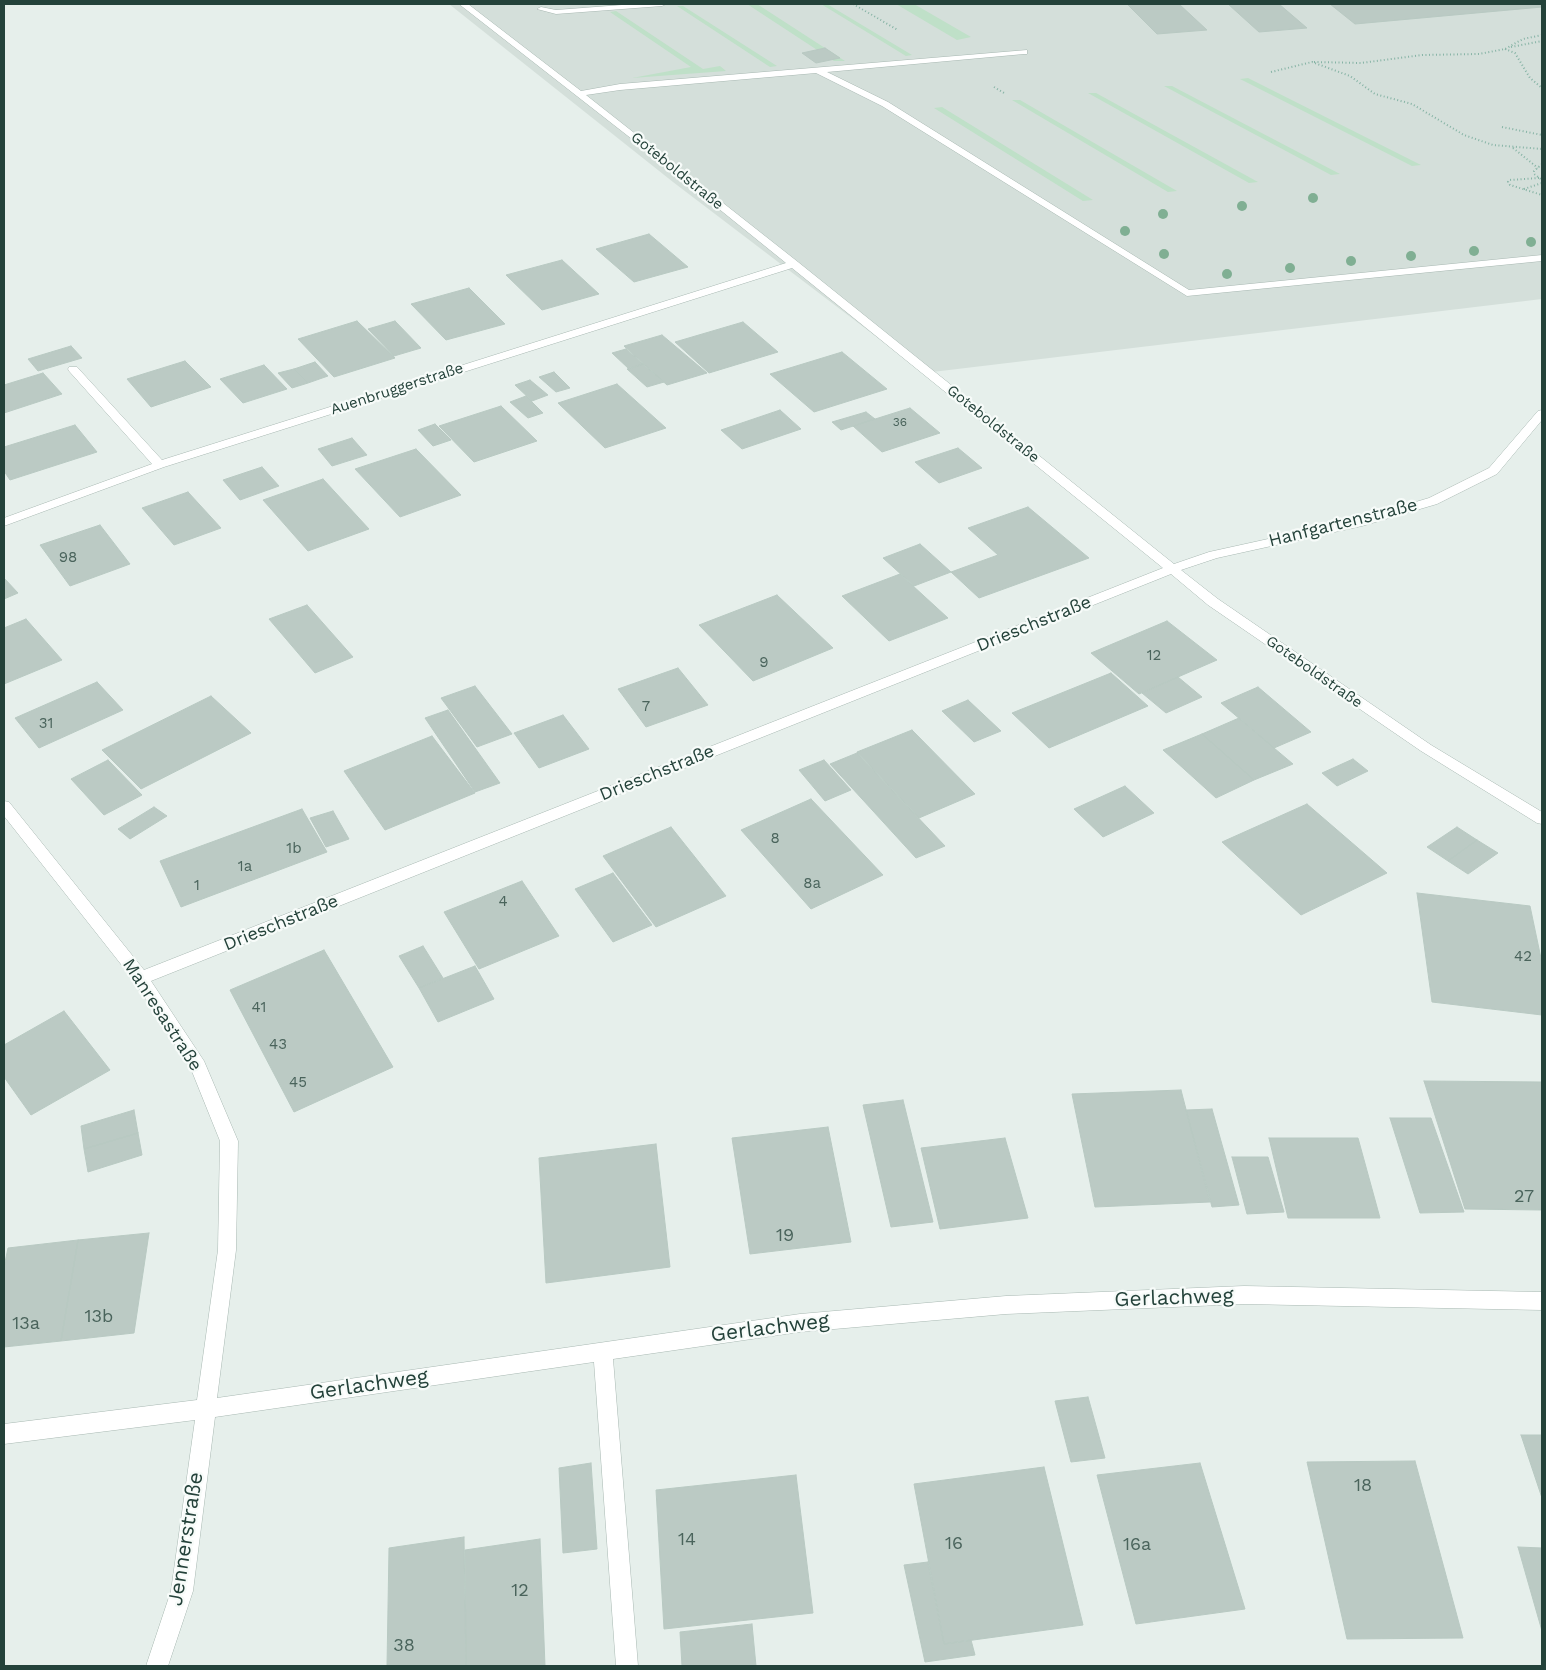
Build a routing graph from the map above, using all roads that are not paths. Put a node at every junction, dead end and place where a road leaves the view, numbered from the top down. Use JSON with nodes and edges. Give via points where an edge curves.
{"nodes":[{"id":1,"x":463,"y":4,"type":"edge"},
{"id":2,"x":662,"y":4,"type":"edge"},
{"id":3,"x":541,"y":9,"type":"dead end"},
{"id":4,"x":1024,"y":52,"type":"dead end"},
{"id":5,"x":817,"y":70,"type":"junction"},
{"id":6,"x":580,"y":94,"type":"junction"},
{"id":7,"x":1542,"y":258,"type":"edge"},
{"id":8,"x":794,"y":264,"type":"junction"},
{"id":9,"x":73,"y":369,"type":"dead end"},
{"id":10,"x":1542,"y":413,"type":"edge"},
{"id":11,"x":160,"y":464,"type":"junction"},
{"id":12,"x":4,"y":522,"type":"edge"},
{"id":13,"x":1173,"y":568,"type":"junction"},
{"id":14,"x":4,"y":806,"type":"edge"},
{"id":15,"x":1542,"y":819,"type":"edge"},
{"id":16,"x":141,"y":978,"type":"junction"},
{"id":17,"x":1542,"y":1301,"type":"edge"},
{"id":18,"x":603,"y":1351,"type":"junction"},
{"id":19,"x":205,"y":1409,"type":"junction"},
{"id":20,"x":4,"y":1434,"type":"edge"},
{"id":21,"x":157,"y":1666,"type":"edge"},
{"id":22,"x":627,"y":1666,"type":"edge"}],
"edges":[{"from":1,"to":6,"type":"street","name":"Goteboldstraße"},
{"from":2,"to":3,"type":"street","via":[[556,12]]},
{"from":4,"to":5,"type":"street"},
{"from":5,"to":6,"type":"street","via":[[620,87]]},
{"from":5,"to":7,"type":"street","via":[[885,104],[1187,293]]},
{"from":6,"to":8,"type":"street","name":"Goteboldstraße"},
{"from":8,"to":11,"type":"street","name":"Auenbruggerstraße"},
{"from":8,"to":13,"type":"street","name":"Goteboldstraße"},
{"from":9,"to":11,"type":"street"},
{"from":10,"to":13,"type":"street","name":"Hanfgartenstraße","via":[[1493,471],[1433,501],[1362,522],[1213,555]]},
{"from":11,"to":12,"type":"street","name":"Auenbruggerstraße"},
{"from":13,"to":15,"type":"street","name":"Goteboldstraße","via":[[1213,602],[1426,748]]},
{"from":13,"to":16,"type":"street","name":"Drieschstraße"},
{"from":14,"to":16,"type":"street","name":"Manresastraße"},
{"from":16,"to":19,"type":"street","name":"Manresastraße","via":[[198,1066],[229,1141],[227,1250]]},
{"from":17,"to":18,"type":"street","name":"Gerlachweg","via":[[1244,1295],[1006,1305],[800,1323]]},
{"from":18,"to":19,"type":"street","name":"Gerlachweg"},
{"from":18,"to":22,"type":"street"},
{"from":19,"to":20,"type":"street","name":"Gerlachweg"},
{"from":19,"to":21,"type":"street","name":"Jennerstraße","via":[[182,1591]]}]}
